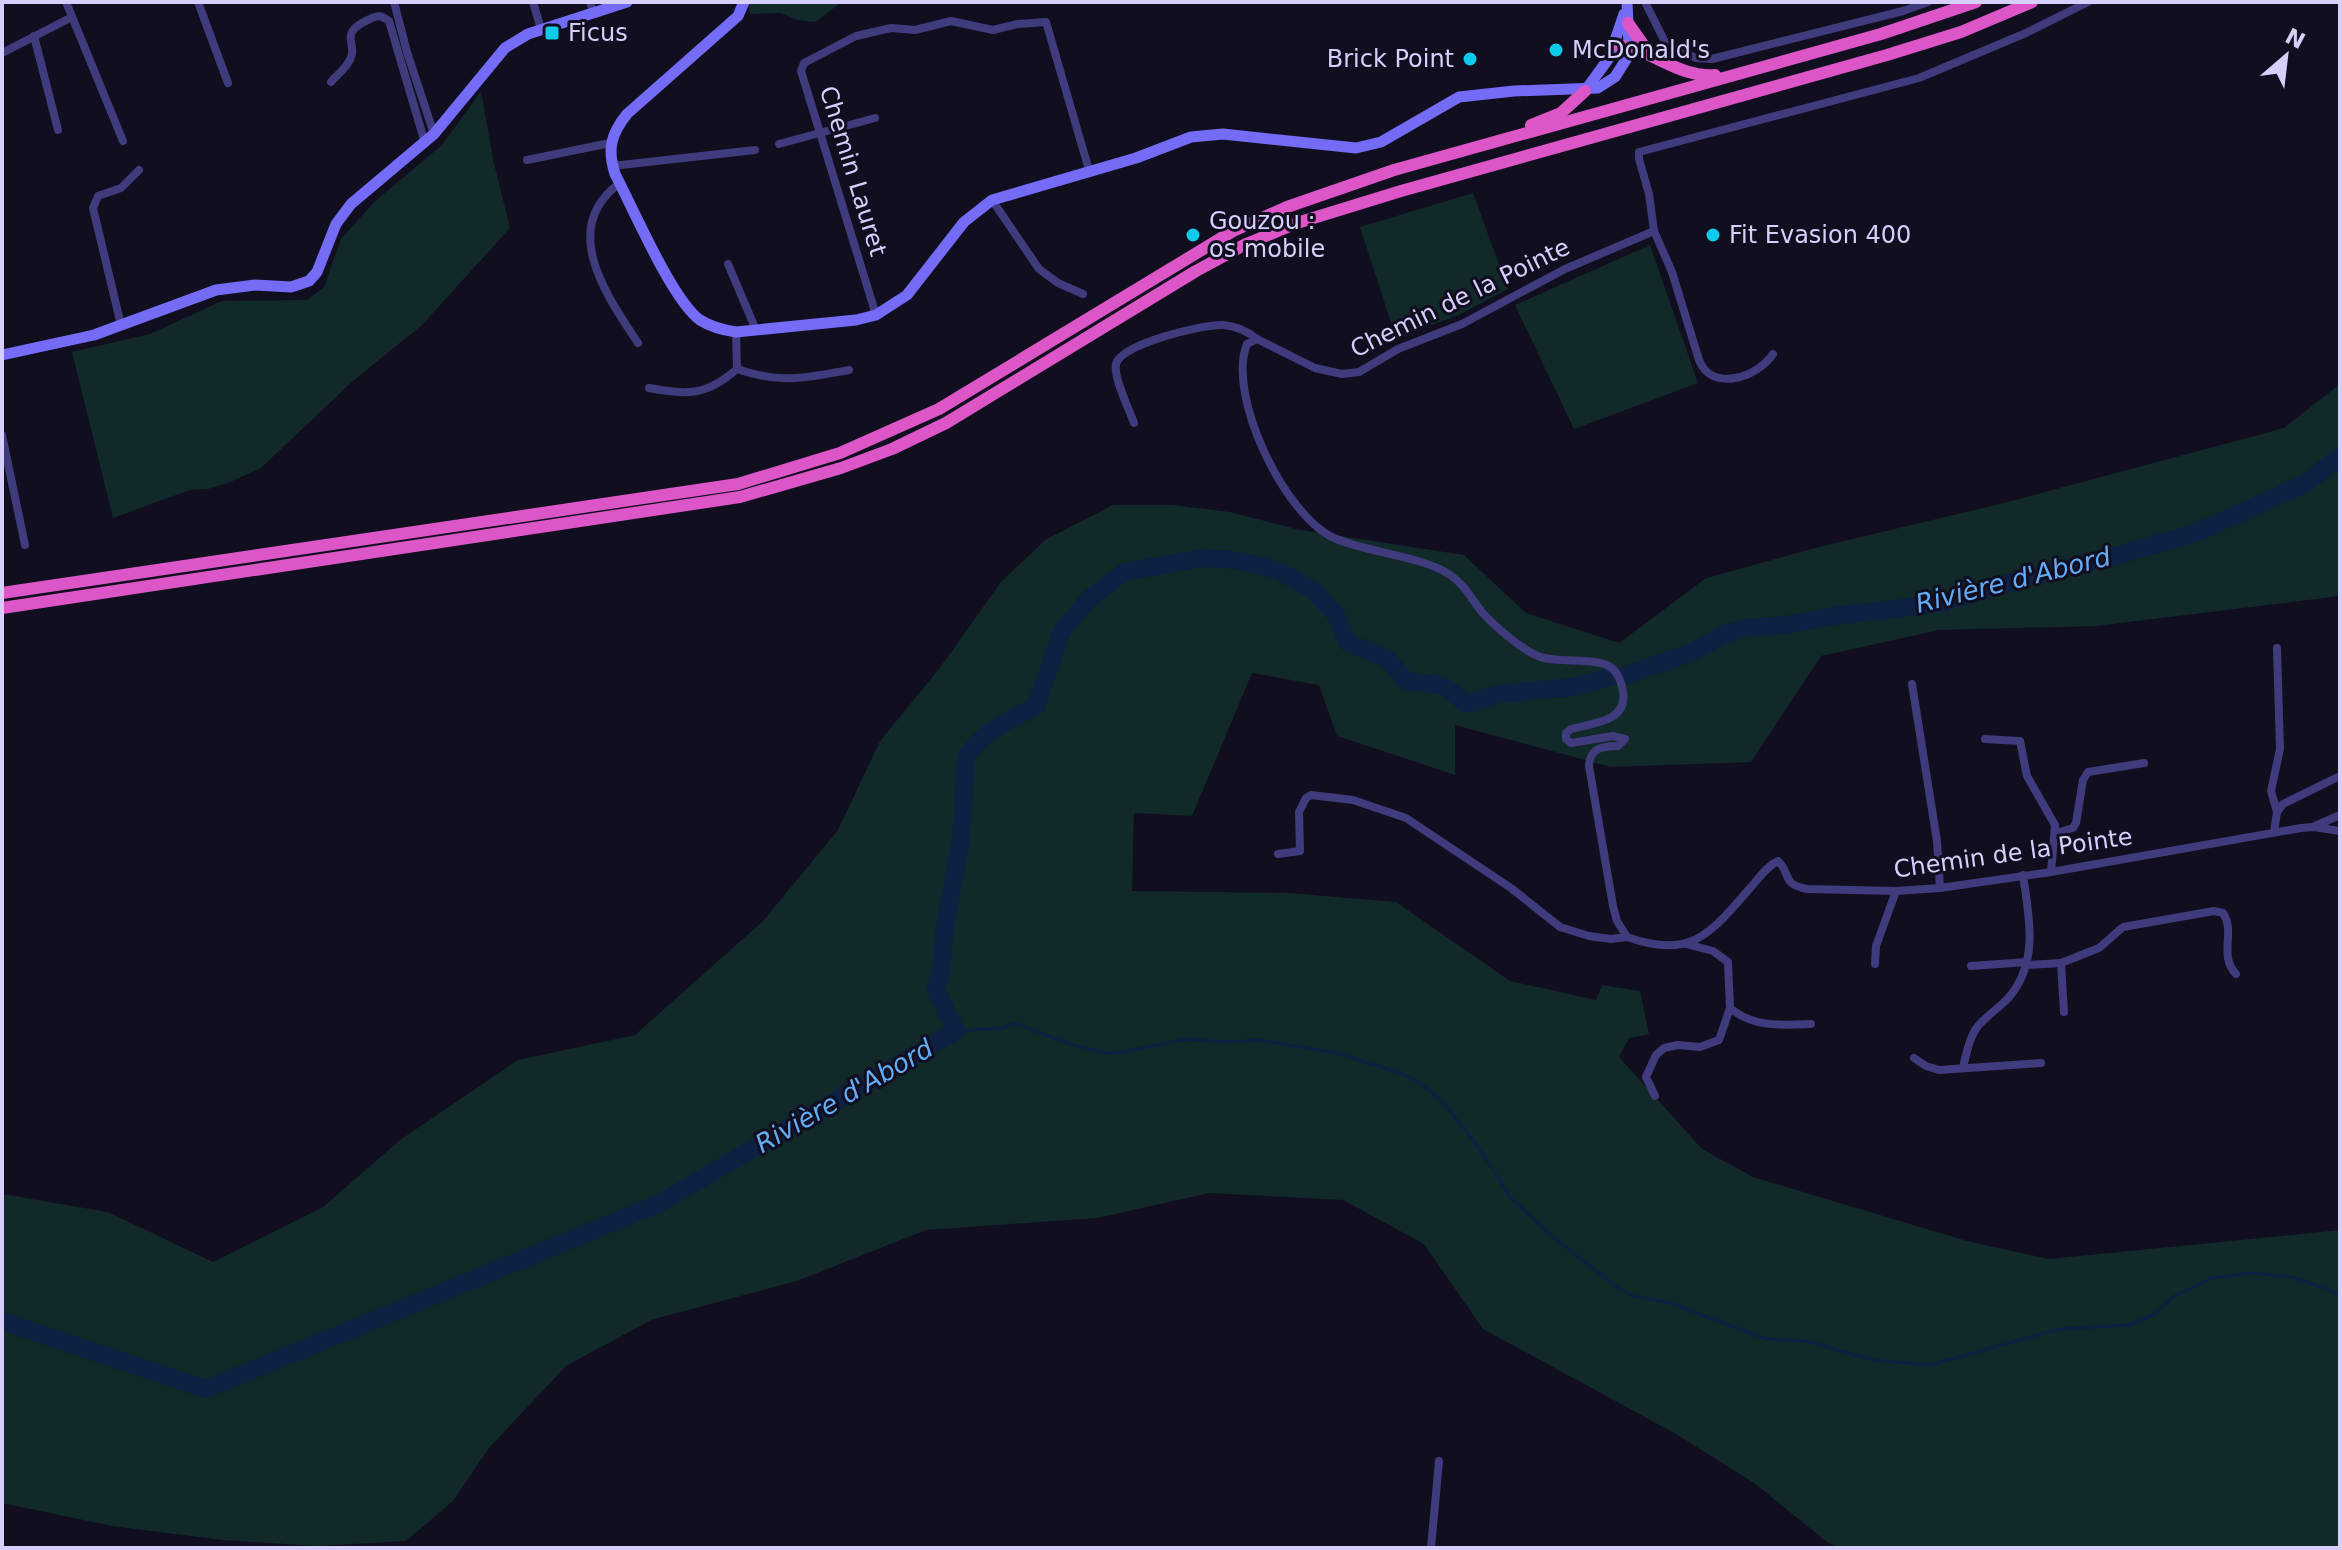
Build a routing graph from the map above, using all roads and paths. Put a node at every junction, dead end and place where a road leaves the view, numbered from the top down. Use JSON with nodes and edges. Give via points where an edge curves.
{"nodes":[{"id":1,"x":66,"y":2,"type":"edge"},
{"id":2,"x":198,"y":2,"type":"edge"},
{"id":3,"x":394,"y":2,"type":"edge"},
{"id":4,"x":533,"y":2,"type":"edge"},
{"id":5,"x":627,"y":2,"type":"edge"},
{"id":6,"x":744,"y":2,"type":"edge"},
{"id":7,"x":1928,"y":2,"type":"edge"},
{"id":8,"x":1976,"y":2,"type":"edge"},
{"id":9,"x":2032,"y":2,"type":"edge"},
{"id":10,"x":2088,"y":2,"type":"edge"},
{"id":11,"x":1645,"y":3,"type":"edge"},
{"id":12,"x":1627,"y":4,"type":"edge"},
{"id":13,"x":591,"y":7,"type":"edge"},
{"id":14,"x":72,"y":17,"type":"junction"},
{"id":15,"x":1923,"y":21,"type":"junction"},
{"id":16,"x":1628,"y":23,"type":"junction"},
{"id":17,"x":541,"y":29,"type":"junction"},
{"id":18,"x":34,"y":36,"type":"junction"},
{"id":19,"x":1615,"y":45,"type":"junction"},
{"id":20,"x":1629,"y":46,"type":"junction"},
{"id":21,"x":2,"y":53,"type":"edge"},
{"id":22,"x":1649,"y":53,"type":"junction"},
{"id":23,"x":331,"y":82,"type":"dead end"},
{"id":24,"x":228,"y":83,"type":"dead end"},
{"id":25,"x":1585,"y":91,"type":"junction"},
{"id":26,"x":875,"y":118,"type":"dead end"},
{"id":27,"x":58,"y":130,"type":"dead end"},
{"id":28,"x":820,"y":133,"type":"junction"},
{"id":29,"x":430,"y":138,"type":"junction"},
{"id":30,"x":123,"y":141,"type":"dead end"},
{"id":31,"x":610,"y":143,"type":"junction"},
{"id":32,"x":779,"y":144,"type":"dead end"},
{"id":33,"x":755,"y":150,"type":"dead end"},
{"id":34,"x":527,"y":160,"type":"dead end"},
{"id":35,"x":612,"y":166,"type":"junction"},
{"id":36,"x":139,"y":170,"type":"dead end"},
{"id":37,"x":1089,"y":170,"type":"junction"},
{"id":38,"x":1394,"y":170,"type":"junction"},
{"id":39,"x":620,"y":183,"type":"junction"},
{"id":40,"x":992,"y":200,"type":"junction"},
{"id":41,"x":1654,"y":231,"type":"junction"},
{"id":42,"x":728,"y":264,"type":"dead end"},
{"id":43,"x":1083,"y":294,"type":"dead end"},
{"id":44,"x":876,"y":315,"type":"junction"},
{"id":45,"x":121,"y":325,"type":"junction"},
{"id":46,"x":756,"y":330,"type":"junction"},
{"id":47,"x":736,"y":332,"type":"junction"},
{"id":48,"x":1257,"y":339,"type":"junction"},
{"id":49,"x":638,"y":343,"type":"dead end"},
{"id":50,"x":1773,"y":354,"type":"dead end"},
{"id":51,"x":2,"y":355,"type":"edge"},
{"id":52,"x":737,"y":369,"type":"junction"},
{"id":53,"x":849,"y":370,"type":"dead end"},
{"id":54,"x":649,"y":388,"type":"dead end"},
{"id":55,"x":1134,"y":423,"type":"dead end"},
{"id":56,"x":2,"y":435,"type":"edge"},
{"id":57,"x":25,"y":545,"type":"dead end"},
{"id":58,"x":2,"y":593,"type":"edge"},
{"id":59,"x":2,"y":608,"type":"edge"},
{"id":60,"x":2277,"y":648,"type":"dead end"},
{"id":61,"x":1912,"y":684,"type":"dead end"},
{"id":62,"x":1985,"y":739,"type":"dead end"},
{"id":63,"x":2144,"y":763,"type":"dead end"},
{"id":64,"x":2340,"y":776,"type":"edge"},
{"id":65,"x":2277,"y":812,"type":"junction"},
{"id":66,"x":2340,"y":815,"type":"edge"},
{"id":67,"x":2314,"y":827,"type":"junction"},
{"id":68,"x":2340,"y":831,"type":"edge"},
{"id":69,"x":2274,"y":832,"type":"junction"},
{"id":70,"x":2056,"y":833,"type":"junction"},
{"id":71,"x":1278,"y":854,"type":"dead end"},
{"id":72,"x":2051,"y":872,"type":"junction"},
{"id":73,"x":2023,"y":875,"type":"junction"},
{"id":74,"x":1940,"y":888,"type":"junction"},
{"id":75,"x":1896,"y":891,"type":"junction"},
{"id":76,"x":1627,"y":937,"type":"junction"},
{"id":77,"x":1681,"y":943,"type":"junction"},
{"id":78,"x":2061,"y":963,"type":"junction"},
{"id":79,"x":1875,"y":964,"type":"dead end"},
{"id":80,"x":2027,"y":964,"type":"junction"},
{"id":81,"x":1971,"y":966,"type":"dead end"},
{"id":82,"x":2236,"y":974,"type":"dead end"},
{"id":83,"x":1730,"y":1008,"type":"junction"},
{"id":84,"x":2064,"y":1012,"type":"dead end"},
{"id":85,"x":1811,"y":1024,"type":"dead end"},
{"id":86,"x":1914,"y":1058,"type":"dead end"},
{"id":87,"x":2041,"y":1063,"type":"dead end"},
{"id":88,"x":1963,"y":1067,"type":"junction"},
{"id":89,"x":1655,"y":1096,"type":"dead end"},
{"id":90,"x":1439,"y":1461,"type":"dead end"},
{"id":91,"x":1431,"y":1548,"type":"edge"}],
"edges":[{"from":1,"to":14,"type":"street"},
{"from":2,"to":24,"type":"street"},
{"from":3,"to":29,"type":"street"},
{"from":4,"to":17,"type":"street"},
{"from":5,"to":13,"type":"main road"},
{"from":6,"to":31,"type":"main road","via":[[738,16],[627,114]]},
{"from":7,"to":11,"type":"street","via":[[1712,59],[1667,46]]},
{"from":8,"to":15,"type":"highway"},
{"from":9,"to":59,"type":"highway","via":[[1887,55],[1297,223],[1196,271],[946,423],[892,449],[790,484],[740,497]]},
{"from":10,"to":41,"type":"street","via":[[1919,78],[1639,152]]},
{"from":11,"to":12,"type":"street"},
{"from":12,"to":16,"type":"main road"},
{"from":12,"to":19,"type":"main road"},
{"from":13,"to":17,"type":"main road"},
{"from":14,"to":18,"type":"street"},
{"from":14,"to":30,"type":"street"},
{"from":15,"to":22,"type":"highway","via":[[1713,75],[1685,72]]},
{"from":15,"to":38,"type":"highway"},
{"from":16,"to":20,"type":"main road"},
{"from":16,"to":22,"type":"highway"},
{"from":17,"to":29,"type":"main road","via":[[505,48]]},
{"from":18,"to":21,"type":"street"},
{"from":18,"to":27,"type":"street"},
{"from":19,"to":20,"type":"highway"},
{"from":19,"to":25,"type":"main road"},
{"from":20,"to":22,"type":"highway"},
{"from":20,"to":25,"type":"main road","via":[[1615,77]]},
{"from":23,"to":29,"type":"street","via":[[351,58],[352,29],[385,17]]},
{"from":25,"to":37,"type":"main road","via":[[1459,97],[1381,142],[1356,148],[1223,134],[1191,137]]},
{"from":25,"to":38,"type":"highway","via":[[1561,113],[1535,124]]},
{"from":26,"to":28,"type":"street"},
{"from":28,"to":32,"type":"street"},
{"from":28,"to":37,"type":"street","name":"Chemin Lauret","via":[[802,68],[844,42],[865,33],[915,30],[945,21],[993,30],[1043,21]]},
{"from":28,"to":44,"type":"street","name":"Chemin Lauret"},
{"from":29,"to":45,"type":"main road","via":[[351,204],[309,281],[291,287],[216,290]]},
{"from":31,"to":34,"type":"street"},
{"from":31,"to":35,"type":"main road"},
{"from":33,"to":35,"type":"street"},
{"from":35,"to":39,"type":"main road"},
{"from":36,"to":45,"type":"street","via":[[121,188],[98,196],[93,208]]},
{"from":37,"to":40,"type":"main road"},
{"from":38,"to":58,"type":"highway","via":[[1233,231],[939,409],[789,470],[738,484]]},
{"from":39,"to":47,"type":"main road","via":[[680,298],[702,321]]},
{"from":39,"to":49,"type":"street","via":[[598,202],[590,249],[613,305]]},
{"from":40,"to":43,"type":"street","via":[[1039,269]]},
{"from":40,"to":44,"type":"main road","via":[[964,222],[907,295]]},
{"from":41,"to":48,"type":"street","name":"Chemin de la Pointe","via":[[1565,269],[1359,372],[1315,368]]},
{"from":41,"to":50,"type":"street","via":[[1705,372],[1747,376]]},
{"from":42,"to":46,"type":"street"},
{"from":44,"to":46,"type":"main road"},
{"from":45,"to":51,"type":"main road"},
{"from":46,"to":47,"type":"main road"},
{"from":47,"to":52,"type":"street"},
{"from":48,"to":55,"type":"street","name":"Chemin de la Pointe","via":[[1220,325],[1126,351],[1115,371]]},
{"from":48,"to":76,"type":"street","via":[[1247,344],[1242,364],[1250,418],[1283,486],[1314,523],[1331,537],[1450,575],[1494,625],[1540,657],[1602,662],[1618,675],[1622,709],[1616,716],[1571,729],[1566,739],[1625,739],[1618,746],[1593,751],[1589,766],[1613,906]]},
{"from":52,"to":53,"type":"street","via":[[773,380]]},
{"from":52,"to":54,"type":"street","via":[[702,392]]},
{"from":56,"to":57,"type":"street"},
{"from":60,"to":65,"type":"street","via":[[2280,749],[2271,791]]},
{"from":61,"to":74,"type":"street"},
{"from":62,"to":70,"type":"street","via":[[2020,741],[2027,776]]},
{"from":63,"to":70,"type":"street","via":[[2088,772],[2076,823]]},
{"from":64,"to":65,"type":"street","via":[[2292,798]]},
{"from":65,"to":69,"type":"street"},
{"from":66,"to":67,"type":"street"},
{"from":67,"to":68,"type":"street","name":"Chemin de la Pointe"},
{"from":67,"to":69,"type":"street","name":"Chemin de la Pointe"},
{"from":69,"to":72,"type":"street","name":"Chemin de la Pointe"},
{"from":70,"to":72,"type":"street"},
{"from":71,"to":76,"type":"street","via":[[1300,851],[1299,812],[1306,798],[1353,800],[1406,818],[1560,927],[1589,936]]},
{"from":72,"to":73,"type":"street","name":"Chemin de la Pointe"},
{"from":73,"to":74,"type":"street","name":"Chemin de la Pointe"},
{"from":73,"to":80,"type":"street","via":[[2031,932]]},
{"from":74,"to":75,"type":"street","name":"Chemin de la Pointe"},
{"from":75,"to":77,"type":"street","name":"Chemin de la Pointe","via":[[1793,886],[1778,861],[1709,933]]},
{"from":75,"to":79,"type":"street","via":[[1876,946]]},
{"from":76,"to":77,"type":"street"},
{"from":77,"to":83,"type":"street","via":[[1713,951],[1728,962]]},
{"from":78,"to":80,"type":"street"},
{"from":78,"to":82,"type":"street","via":[[2099,948],[2123,927],[2214,911],[2227,920],[2226,958]]},
{"from":78,"to":84,"type":"street"},
{"from":80,"to":81,"type":"street"},
{"from":80,"to":88,"type":"street","via":[[2010,996],[1977,1027]]},
{"from":83,"to":85,"type":"street","via":[[1764,1024]]},
{"from":83,"to":89,"type":"street","via":[[1719,1040],[1700,1047],[1670,1045],[1656,1055],[1646,1077]]},
{"from":86,"to":88,"type":"street","via":[[1939,1070]]},
{"from":87,"to":88,"type":"street"},
{"from":90,"to":91,"type":"street"}]}
